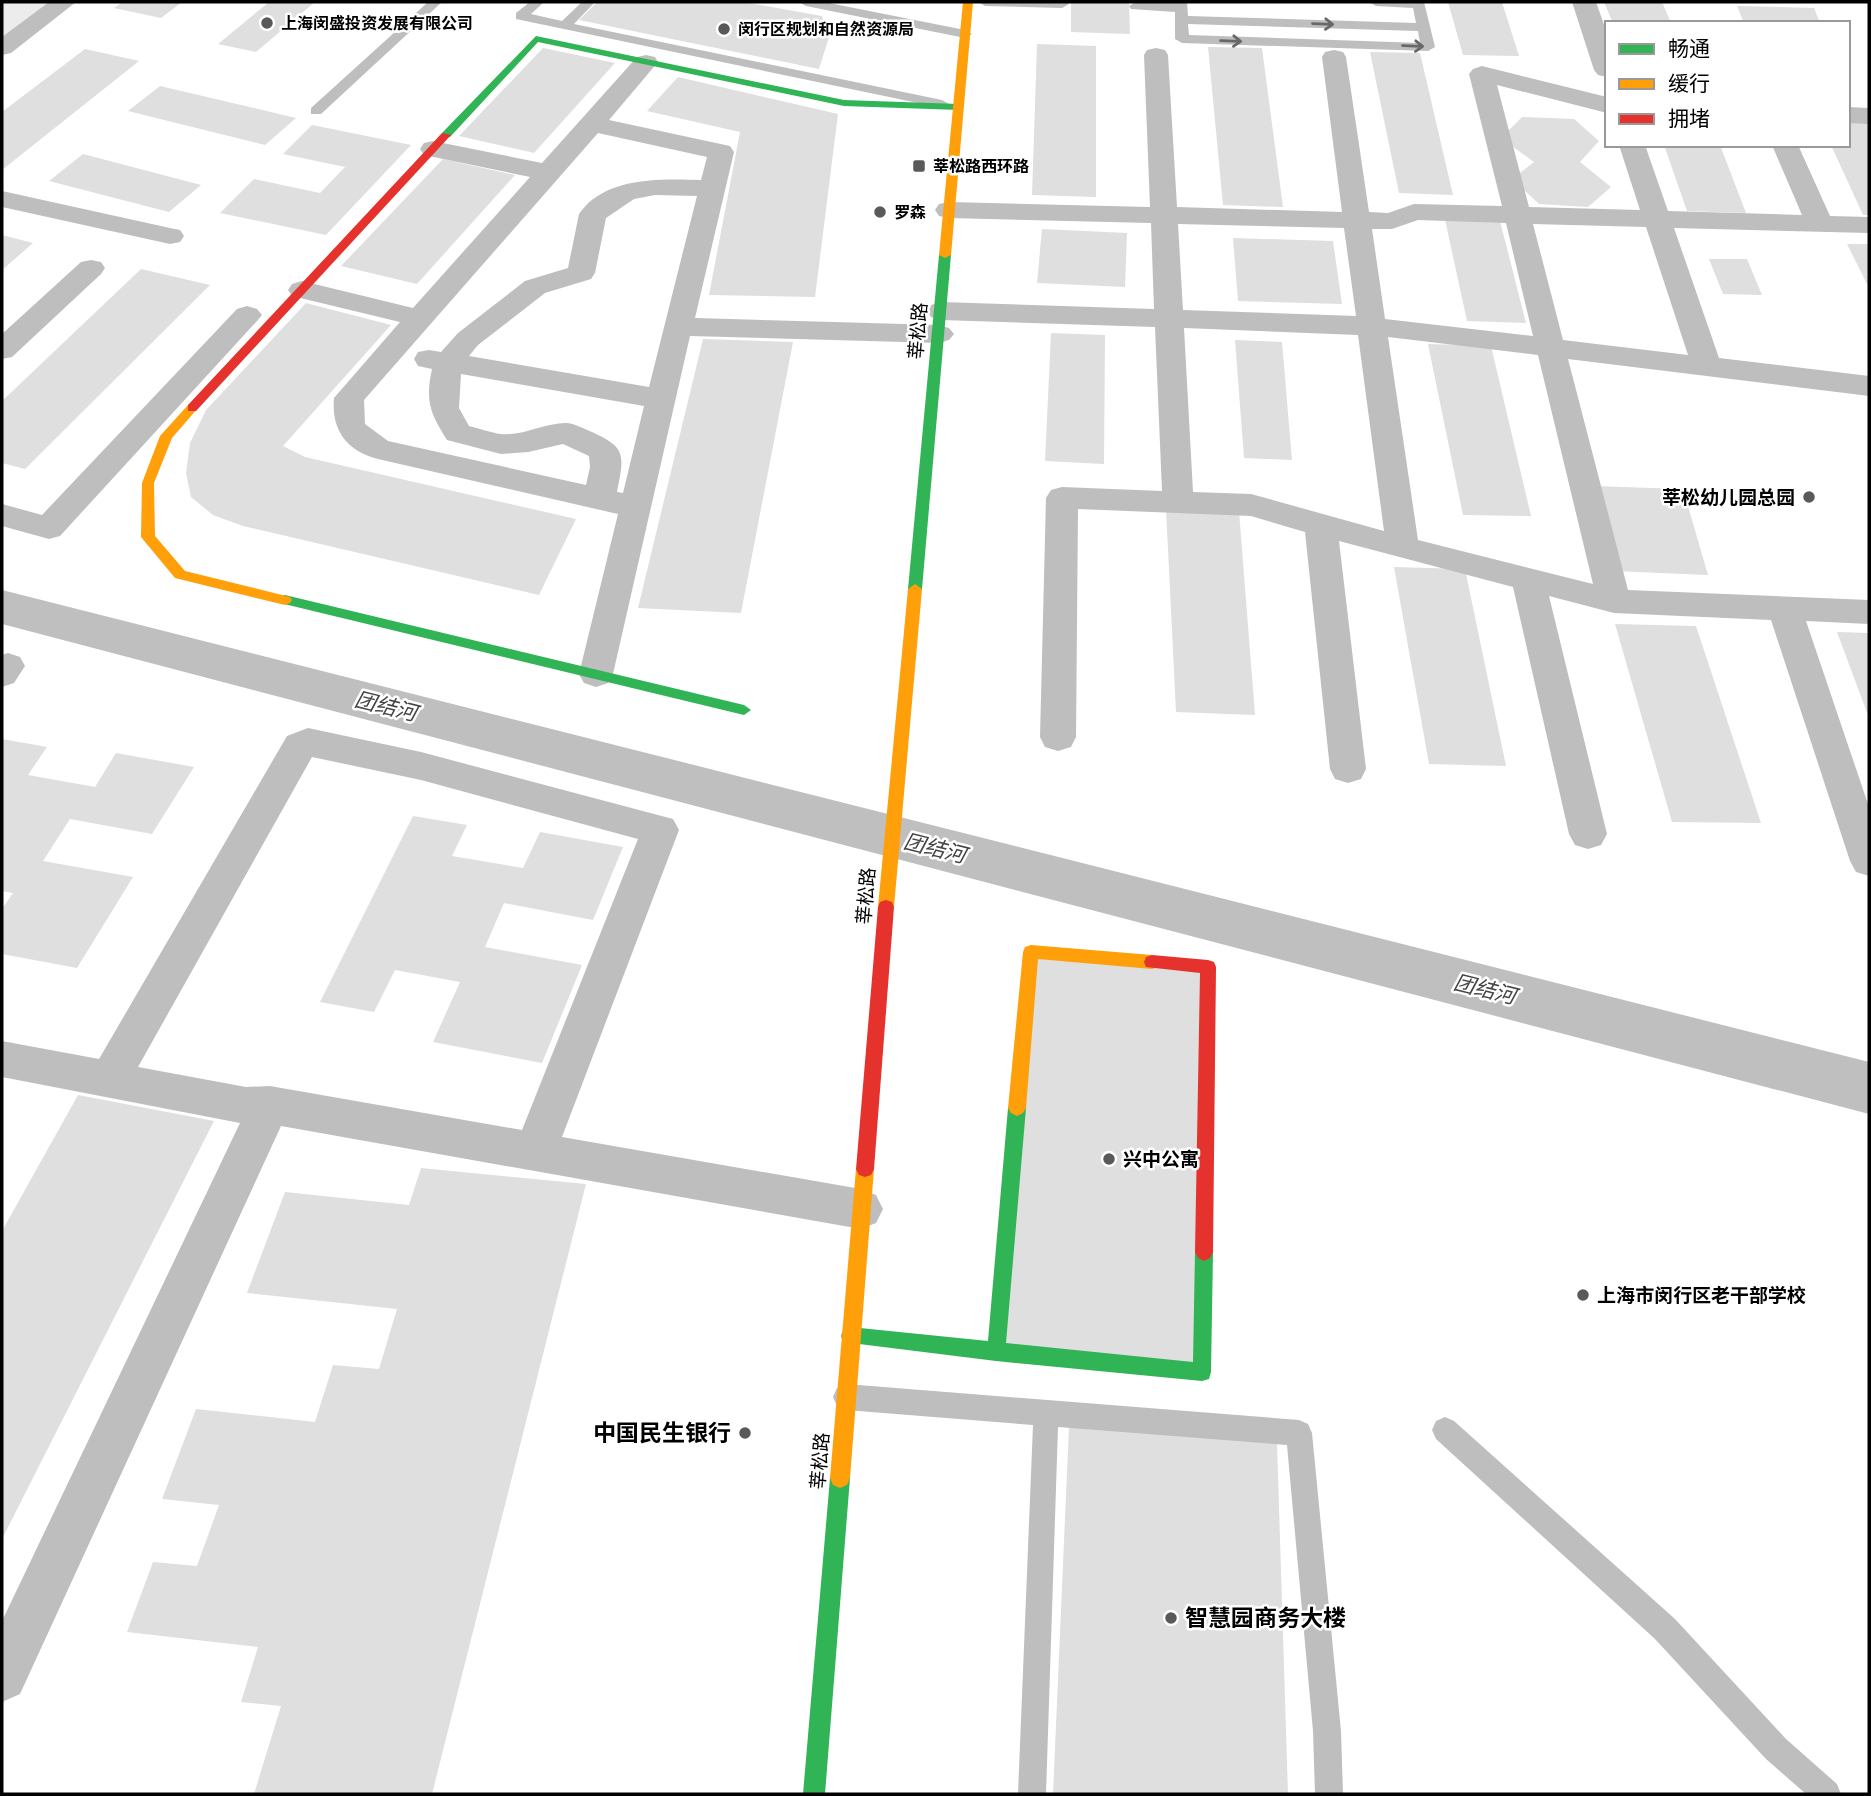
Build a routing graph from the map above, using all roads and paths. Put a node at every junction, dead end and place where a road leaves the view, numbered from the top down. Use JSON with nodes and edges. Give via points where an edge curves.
{"nodes":[{"id":1,"x":64,"y":2,"type":"edge"},
{"id":2,"x":435,"y":2,"type":"edge"},
{"id":3,"x":537,"y":2,"type":"edge"},
{"id":4,"x":589,"y":2,"type":"edge"},
{"id":5,"x":806,"y":2,"type":"edge"},
{"id":6,"x":968,"y":2,"type":"edge"},
{"id":7,"x":985,"y":2,"type":"edge"},
{"id":8,"x":1376,"y":2,"type":"edge"},
{"id":9,"x":1584,"y":2,"type":"edge"},
{"id":10,"x":1419,"y":3,"type":"edge"},
{"id":11,"x":1062,"y":4,"type":"dead end"},
{"id":12,"x":839,"y":5,"type":"edge"},
{"id":13,"x":1136,"y":6,"type":"dead end"},
{"id":14,"x":1181,"y":10,"type":"edge"},
{"id":15,"x":565,"y":26,"type":"junction"},
{"id":16,"x":1424,"y":27,"type":"junction"},
{"id":17,"x":13,"y":28,"type":"edge"},
{"id":18,"x":965,"y":34,"type":"junction"},
{"id":19,"x":2,"y":48,"type":"edge"},
{"id":20,"x":1156,"y":55,"type":"dead end"},
{"id":21,"x":1334,"y":57,"type":"dead end"},
{"id":22,"x":646,"y":62,"type":"junction"},
{"id":23,"x":1605,"y":64,"type":"edge"},
{"id":24,"x":1605,"y":105,"type":"edge"},
{"id":25,"x":959,"y":107,"type":"junction"},
{"id":26,"x":316,"y":111,"type":"dead end"},
{"id":27,"x":593,"y":124,"type":"junction"},
{"id":28,"x":1633,"y":147,"type":"edge"},
{"id":29,"x":1787,"y":147,"type":"edge"},
{"id":30,"x":433,"y":149,"type":"junction"},
{"id":31,"x":549,"y":173,"type":"junction"},
{"id":32,"x":712,"y":188,"type":"junction"},
{"id":33,"x":2,"y":199,"type":"edge"},
{"id":34,"x":950,"y":210,"type":"junction"},
{"id":35,"x":1164,"y":215,"type":"junction"},
{"id":36,"x":1517,"y":215,"type":"junction"},
{"id":37,"x":1657,"y":219,"type":"junction"},
{"id":38,"x":1357,"y":220,"type":"junction"},
{"id":39,"x":1820,"y":224,"type":"junction"},
{"id":40,"x":1869,"y":225,"type":"edge"},
{"id":41,"x":170,"y":236,"type":"dead end"},
{"id":42,"x":91,"y":268,"type":"dead end"},
{"id":43,"x":302,"y":290,"type":"junction"},
{"id":44,"x":247,"y":315,"type":"dead end"},
{"id":45,"x":419,"y":318,"type":"junction"},
{"id":46,"x":1168,"y":319,"type":"junction"},
{"id":47,"x":940,"y":323,"type":"junction"},
{"id":48,"x":1372,"y":326,"type":"junction"},
{"id":49,"x":678,"y":327,"type":"junction"},
{"id":50,"x":1550,"y":348,"type":"junction"},
{"id":51,"x":2,"y":350,"type":"edge"},
{"id":52,"x":389,"y":352,"type":"junction"},
{"id":53,"x":449,"y":362,"type":"junction"},
{"id":54,"x":1707,"y":367,"type":"junction"},
{"id":55,"x":1869,"y":386,"type":"edge"},
{"id":56,"x":661,"y":398,"type":"junction"},
{"id":57,"x":599,"y":499,"type":"junction"},
{"id":58,"x":1178,"y":502,"type":"junction"},
{"id":59,"x":636,"y":507,"type":"junction"},
{"id":60,"x":2,"y":515,"type":"edge"},
{"id":61,"x":1321,"y":525,"type":"junction"},
{"id":62,"x":1403,"y":548,"type":"junction"},
{"id":63,"x":1528,"y":580,"type":"junction"},
{"id":64,"x":1614,"y":601,"type":"junction"},
{"id":65,"x":1784,"y":608,"type":"junction"},
{"id":66,"x":1869,"y":612,"type":"edge"},
{"id":67,"x":596,"y":674,"type":"junction"},
{"id":68,"x":744,"y":710,"type":"dead end"},
{"id":69,"x":1058,"y":737,"type":"dead end"},
{"id":70,"x":1348,"y":769,"type":"dead end"},
{"id":71,"x":1588,"y":834,"type":"dead end"},
{"id":72,"x":1869,"y":861,"type":"edge"},
{"id":73,"x":3,"y":1063,"type":"edge"},
{"id":74,"x":110,"y":1078,"type":"junction"},
{"id":75,"x":270,"y":1105,"type":"junction"},
{"id":76,"x":535,"y":1152,"type":"junction"},
{"id":77,"x":861,"y":1209,"type":"junction"},
{"id":78,"x":850,"y":1336,"type":"junction"},
{"id":79,"x":996,"y":1352,"type":"junction"},
{"id":80,"x":846,"y":1397,"type":"junction"},
{"id":81,"x":1046,"y":1413,"type":"junction"},
{"id":82,"x":1445,"y":1430,"type":"dead end"},
{"id":83,"x":2,"y":1676,"type":"edge"},
{"id":84,"x":814,"y":1794,"type":"edge"},
{"id":85,"x":1032,"y":1794,"type":"edge"},
{"id":86,"x":1329,"y":1794,"type":"edge"},
{"id":87,"x":1827,"y":1794,"type":"edge"}],
"edges":[{"from":1,"to":17,"type":"street"},
{"from":2,"to":26,"type":"lane"},
{"from":3,"to":15,"type":"lane","via":[[521,16]]},
{"from":4,"to":15,"type":"lane"},
{"from":5,"to":12,"type":"lane"},
{"from":6,"to":18,"type":"street","name":"莘松路"},
{"from":7,"to":11,"type":"lane"},
{"from":8,"to":10,"type":"lane"},
{"from":9,"to":23,"type":"street"},
{"from":10,"to":16,"type":"lane"},
{"from":12,"to":18,"type":"lane"},
{"from":13,"to":14,"type":"lane"},
{"from":14,"to":16,"type":"lane","one_way":true},
{"from":14,"to":16,"type":"lane","one_way":true,"via":[[1182,39],[1427,47]]},
{"from":15,"to":25,"type":"lane"},
{"from":17,"to":19,"type":"street"},
{"from":18,"to":25,"type":"street","name":"莘松路"},
{"from":20,"to":35,"type":"street"},
{"from":21,"to":38,"type":"street"},
{"from":22,"to":25,"type":"street","via":[[844,103]]},
{"from":22,"to":27,"type":"street"},
{"from":22,"to":30,"type":"street","via":[[536,38]]},
{"from":24,"to":36,"type":"street","via":[[1482,74]]},
{"from":25,"to":34,"type":"street","name":"莘松路"},
{"from":27,"to":31,"type":"street"},
{"from":27,"to":32,"type":"street","via":[[722,152]]},
{"from":28,"to":37,"type":"street"},
{"from":29,"to":39,"type":"street"},
{"from":30,"to":31,"type":"street"},
{"from":30,"to":43,"type":"street"},
{"from":31,"to":45,"type":"street"},
{"from":32,"to":49,"type":"street"},
{"from":32,"to":53,"type":"street","via":[[655,187],[626,192],[615,199],[593,214],[581,273],[535,287],[468,339]]},
{"from":33,"to":41,"type":"street"},
{"from":34,"to":35,"type":"street"},
{"from":34,"to":47,"type":"street","name":"莘松路"},
{"from":35,"to":38,"type":"street"},
{"from":35,"to":46,"type":"street"},
{"from":36,"to":37,"type":"street"},
{"from":36,"to":38,"type":"street","via":[[1414,212],[1392,221]]},
{"from":36,"to":50,"type":"street"},
{"from":37,"to":39,"type":"street"},
{"from":37,"to":54,"type":"street"},
{"from":38,"to":48,"type":"street"},
{"from":39,"to":40,"type":"street"},
{"from":42,"to":51,"type":"street"},
{"from":43,"to":45,"type":"street"},
{"from":43,"to":67,"type":"street","via":[[166,436],[148,484],[148,537],[180,575]]},
{"from":44,"to":60,"type":"street","via":[[49,528]]},
{"from":45,"to":52,"type":"street"},
{"from":46,"to":47,"type":"street"},
{"from":46,"to":48,"type":"street"},
{"from":46,"to":58,"type":"street"},
{"from":47,"to":49,"type":"street"},
{"from":47,"to":77,"type":"street","name":"莘松路"},
{"from":48,"to":50,"type":"street"},
{"from":48,"to":62,"type":"street"},
{"from":49,"to":56,"type":"street"},
{"from":50,"to":54,"type":"street"},
{"from":50,"to":64,"type":"street"},
{"from":52,"to":53,"type":"street"},
{"from":52,"to":57,"type":"street","via":[[349,398],[346,418],[355,436],[379,449]]},
{"from":53,"to":56,"type":"street"},
{"from":53,"to":57,"type":"street","via":[[444,408],[458,433],[501,444],[566,433],[604,450],[606,467]]},
{"from":54,"to":55,"type":"street"},
{"from":56,"to":59,"type":"street"},
{"from":57,"to":59,"type":"street"},
{"from":58,"to":61,"type":"street","via":[[1251,505]]},
{"from":58,"to":69,"type":"street","via":[[1062,498]]},
{"from":59,"to":67,"type":"street"},
{"from":61,"to":62,"type":"street"},
{"from":61,"to":70,"type":"street"},
{"from":62,"to":63,"type":"street"},
{"from":63,"to":64,"type":"street"},
{"from":63,"to":71,"type":"street"},
{"from":64,"to":65,"type":"street"},
{"from":65,"to":66,"type":"street"},
{"from":65,"to":72,"type":"street"},
{"from":67,"to":68,"type":"street"},
{"from":73,"to":74,"type":"street"},
{"from":74,"to":75,"type":"street","via":[[246,1106]]},
{"from":74,"to":76,"type":"street","via":[[300,746],[309,741],[660,830]]},
{"from":75,"to":76,"type":"street"},
{"from":75,"to":83,"type":"street"},
{"from":76,"to":77,"type":"street"},
{"from":77,"to":78,"type":"street","name":"莘松路"},
{"from":78,"to":79,"type":"street"},
{"from":78,"to":80,"type":"street","name":"莘松路"},
{"from":79,"to":79,"type":"street","via":[[1202,1372],[1209,967],[1031,952]]},
{"from":80,"to":81,"type":"lane"},
{"from":80,"to":84,"type":"street","name":"莘松路"},
{"from":81,"to":85,"type":"lane"},
{"from":81,"to":86,"type":"lane","via":[[1299,1433]]},
{"from":82,"to":87,"type":"lane","via":[[1665,1629],[1776,1749]]}]}
